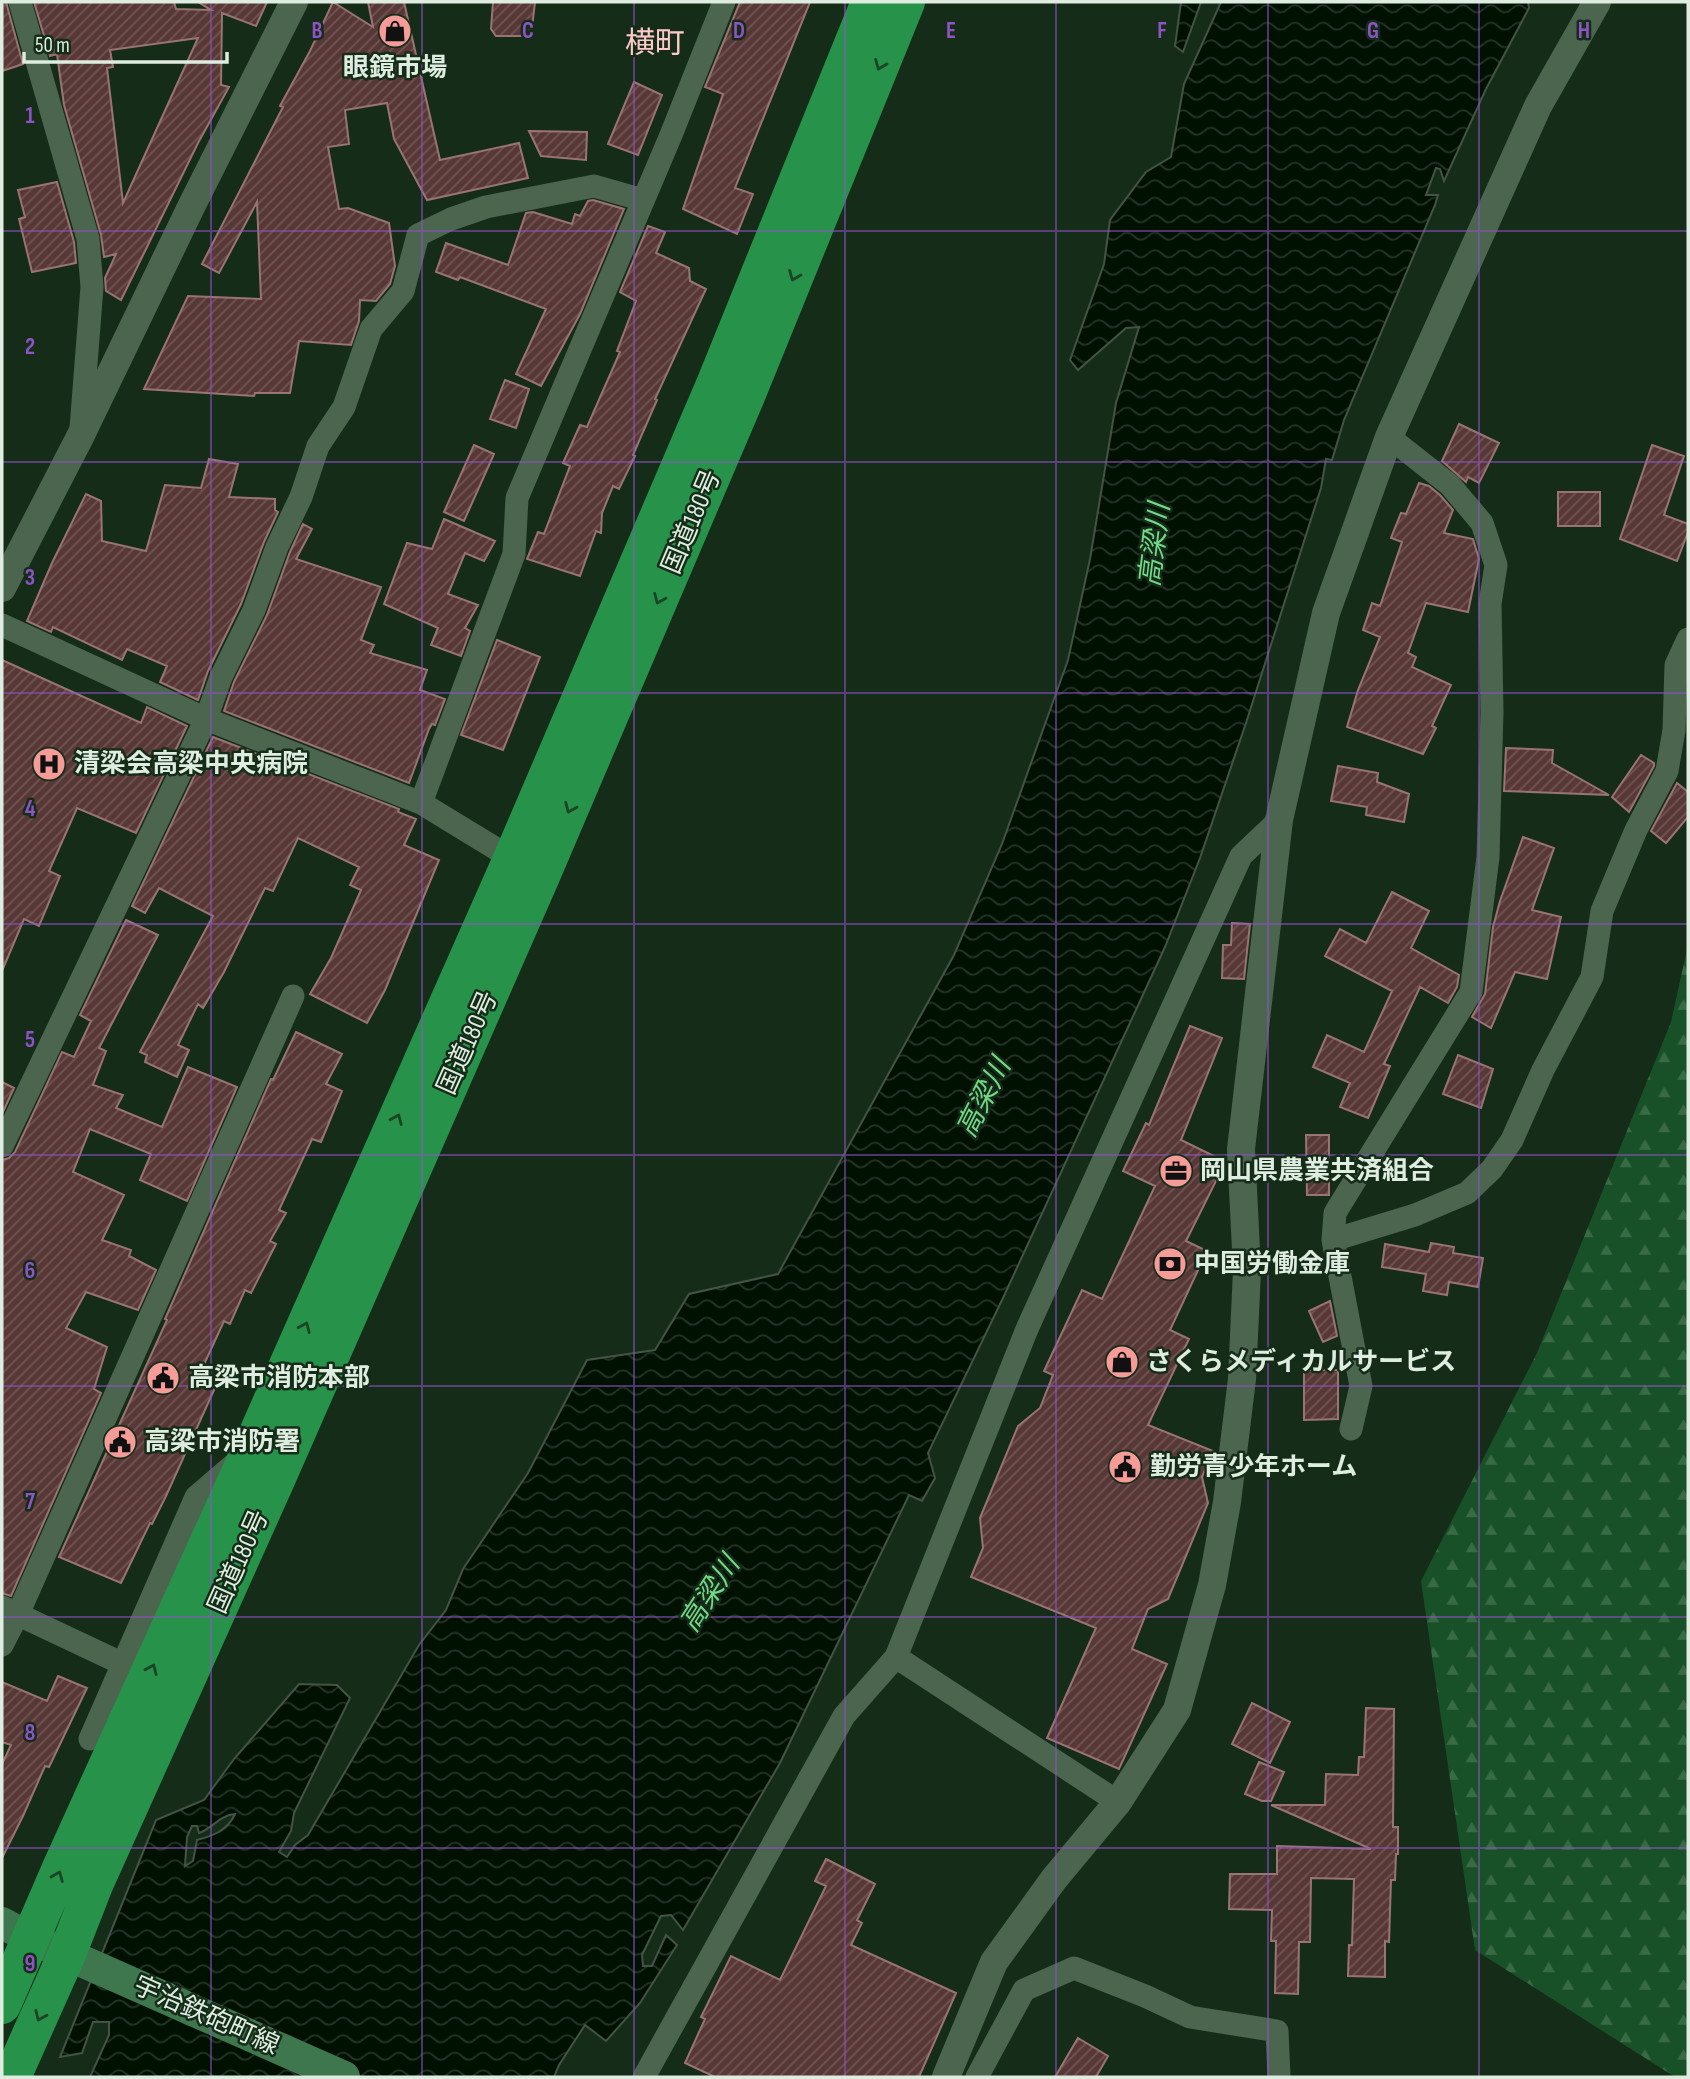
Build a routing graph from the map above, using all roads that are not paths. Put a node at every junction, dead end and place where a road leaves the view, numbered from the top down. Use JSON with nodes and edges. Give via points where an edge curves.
{"nodes":[{"id":1,"x":20,"y":2,"type":"edge"},
{"id":2,"x":294,"y":2,"type":"edge"},
{"id":3,"x":724,"y":2,"type":"edge"},
{"id":4,"x":870,"y":2,"type":"edge"},
{"id":5,"x":906,"y":2,"type":"edge"},
{"id":6,"x":1597,"y":2,"type":"edge"},
{"id":7,"x":643,"y":200,"type":"junction"},
{"id":8,"x":81,"y":435,"type":"junction"},
{"id":9,"x":1389,"y":437,"type":"junction"},
{"id":10,"x":2,"y":588,"type":"edge"},
{"id":11,"x":2,"y":625,"type":"edge"},
{"id":12,"x":1688,"y":639,"type":"edge"},
{"id":13,"x":206,"y":719,"type":"junction"},
{"id":14,"x":421,"y":803,"type":"junction"},
{"id":15,"x":1279,"y":820,"type":"junction"},
{"id":16,"x":527,"y":867,"type":"junction"},
{"id":17,"x":293,"y":996,"type":"dead end"},
{"id":18,"x":2,"y":1146,"type":"edge"},
{"id":19,"x":1333,"y":1240,"type":"junction"},
{"id":20,"x":1351,"y":1429,"type":"dead end"},
{"id":21,"x":250,"y":1451,"type":"junction"},
{"id":22,"x":10,"y":1611,"type":"edge"},
{"id":23,"x":2,"y":1645,"type":"edge"},
{"id":24,"x":896,"y":1657,"type":"junction"},
{"id":25,"x":123,"y":1664,"type":"junction"},
{"id":26,"x":90,"y":1739,"type":"dead end"},
{"id":27,"x":1118,"y":1802,"type":"junction"},
{"id":28,"x":17,"y":1931,"type":"edge"},
{"id":29,"x":83,"y":1961,"type":"junction"},
{"id":30,"x":2,"y":2005,"type":"edge"},
{"id":31,"x":12,"y":2077,"type":"edge"},
{"id":32,"x":344,"y":2077,"type":"edge"},
{"id":33,"x":644,"y":2077,"type":"edge"},
{"id":34,"x":946,"y":2077,"type":"edge"},
{"id":35,"x":976,"y":2077,"type":"edge"},
{"id":36,"x":1279,"y":2077,"type":"edge"}],
"edges":[{"from":1,"to":8,"type":"street","via":[[88,239],[92,288]]},
{"from":2,"to":8,"type":"street"},
{"from":3,"to":7,"type":"street"},
{"from":4,"to":16,"type":"highway","name":"国道180号"},
{"from":5,"to":16,"type":"highway","name":"国道180号","one_way":true,"via":[[746,396]]},
{"from":6,"to":9,"type":"street","via":[[1538,106]]},
{"from":7,"to":13,"type":"street","via":[[594,187],[486,207],[418,235],[402,291],[371,329],[344,407],[318,446],[301,497]]},
{"from":7,"to":14,"type":"street","via":[[517,498],[514,554]]},
{"from":8,"to":10,"type":"street"},
{"from":9,"to":15,"type":"street","via":[[1326,613]]},
{"from":9,"to":19,"type":"street","via":[[1450,485],[1474,513],[1496,565],[1490,604],[1488,857],[1471,992],[1335,1213]]},
{"from":11,"to":13,"type":"street"},
{"from":12,"to":19,"type":"street","via":[[1676,665],[1674,730],[1667,771],[1602,911],[1592,977],[1512,1140],[1492,1169],[1467,1193],[1415,1215]]},
{"from":13,"to":14,"type":"street"},
{"from":13,"to":18,"type":"street"},
{"from":14,"to":16,"type":"street"},
{"from":15,"to":24,"type":"street","via":[[1241,856],[1027,1329]]},
{"from":15,"to":27,"type":"street","via":[[1241,1149],[1247,1270],[1242,1379],[1227,1502],[1212,1586],[1177,1710]]},
{"from":21,"to":16,"type":"highway","name":"国道180号","one_way":true},
{"from":16,"to":29,"type":"highway","name":"国道180号","via":[[276,1480],[94,1885]]},
{"from":17,"to":22,"type":"street"},
{"from":19,"to":20,"type":"street","via":[[1361,1386]]},
{"from":21,"to":25,"type":"street","via":[[196,1497]]},
{"from":28,"to":21,"type":"highway","name":"国道180号","one_way":true,"via":[[61,1868]]},
{"from":22,"to":23,"type":"street"},
{"from":22,"to":25,"type":"street"},
{"from":24,"to":27,"type":"street"},
{"from":24,"to":33,"type":"street","via":[[844,1716]]},
{"from":25,"to":26,"type":"street"},
{"from":27,"to":34,"type":"street","via":[[994,1962]]},
{"from":28,"to":29,"type":"main road","name":"宇治鉄砲町線"},
{"from":28,"to":30,"type":"highway","name":"国道180号"},
{"from":29,"to":31,"type":"highway","name":"国道180号","one_way":true},
{"from":29,"to":32,"type":"main road","name":"宇治鉄砲町線"},
{"from":35,"to":36,"type":"street","via":[[1024,1990],[1074,1968],[1190,2017],[1277,2031]]}]}
